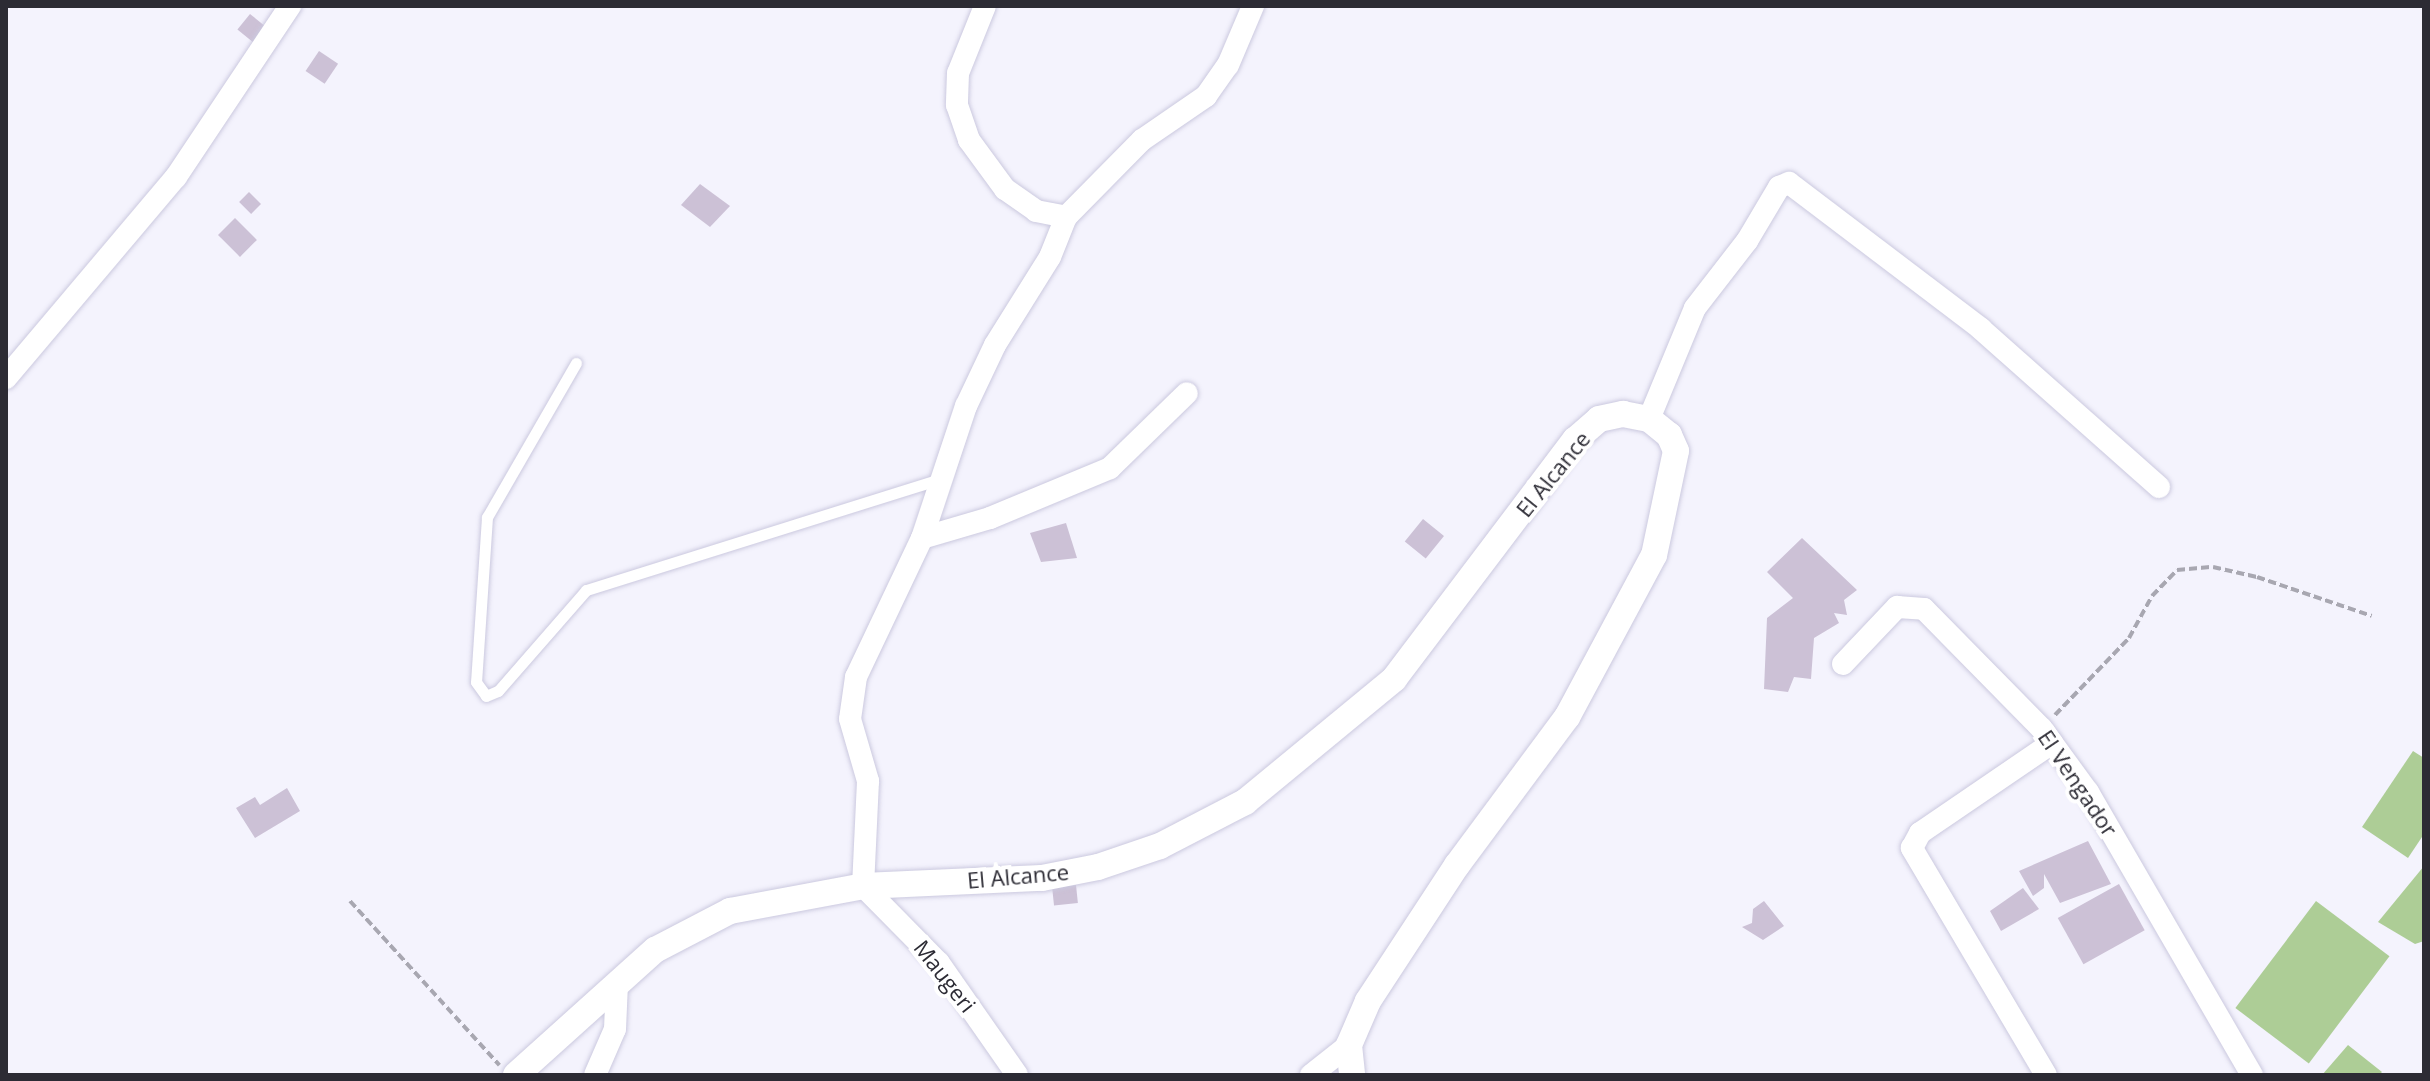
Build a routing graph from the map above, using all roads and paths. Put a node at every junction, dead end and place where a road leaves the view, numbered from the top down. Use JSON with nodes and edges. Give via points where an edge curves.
{"nodes":[{"id":1,"x":290,"y":6,"type":"edge"},
{"id":2,"x":985,"y":6,"type":"edge"},
{"id":3,"x":1253,"y":6,"type":"edge"},
{"id":4,"x":1066,"y":217,"type":"junction"},
{"id":5,"x":576,"y":363,"type":"dead end"},
{"id":6,"x":6,"y":378,"type":"edge"},
{"id":7,"x":1187,"y":393,"type":"dead end"},
{"id":8,"x":1649,"y":419,"type":"junction"},
{"id":9,"x":937,"y":480,"type":"junction"},
{"id":10,"x":2159,"y":487,"type":"dead end"},
{"id":11,"x":922,"y":538,"type":"junction"},
{"id":12,"x":2372,"y":616,"type":"dead end"},
{"id":13,"x":1843,"y":664,"type":"dead end"},
{"id":14,"x":2047,"y":736,"type":"junction"},
{"id":15,"x":863,"y":886,"type":"junction"},
{"id":16,"x":350,"y":901,"type":"dead end"},
{"id":17,"x":617,"y":984,"type":"junction"},
{"id":18,"x":1349,"y":1045,"type":"junction"},
{"id":19,"x":510,"y":1075,"type":"edge"},
{"id":20,"x":516,"y":1075,"type":"edge"},
{"id":21,"x":595,"y":1075,"type":"edge"},
{"id":22,"x":1017,"y":1075,"type":"edge"},
{"id":23,"x":1311,"y":1075,"type":"edge"},
{"id":24,"x":1352,"y":1075,"type":"edge"},
{"id":25,"x":2046,"y":1075,"type":"edge"},
{"id":26,"x":2252,"y":1075,"type":"edge"}],
"edges":[{"from":1,"to":6,"type":"street","via":[[176,177]]},
{"from":2,"to":4,"type":"street","via":[[958,73],[957,105],[969,140],[1005,189],[1036,211]]},
{"from":3,"to":4,"type":"street","via":[[1228,65],[1206,96],[1142,140]]},
{"from":4,"to":9,"type":"street","via":[[1050,257],[995,345]]},
{"from":5,"to":9,"type":"lane","via":[[487,517],[476,682],[486,696],[498,691],[586,590]]},
{"from":7,"to":11,"type":"street","via":[[1110,468],[990,518]]},
{"from":8,"to":10,"type":"street","via":[[1695,308],[1747,241],[1779,187],[1789,183],[1981,329]]},
{"from":8,"to":15,"type":"street","name":"El Alcance","via":[[1623,414],[1599,419],[1575,440],[1394,679],[1245,802],[1160,846],[1098,867],[1042,878]]},
{"from":8,"to":18,"type":"street","via":[[1669,435],[1676,451],[1654,555],[1567,717],[1457,865],[1368,1001]]},
{"from":9,"to":11,"type":"street"},
{"from":11,"to":15,"type":"street","via":[[850,700],[868,781]]},
{"from":12,"to":14,"type":"path","via":[[2243,574],[2213,567],[2177,570],[2152,596],[2129,638]]},
{"from":13,"to":14,"type":"street","name":"El Vengador","via":[[1897,607],[1924,609]]},
{"from":14,"to":25,"type":"street","via":[[1920,833],[1912,848]]},
{"from":14,"to":26,"type":"street","name":"El Vengador","via":[[2088,792]]},
{"from":15,"to":17,"type":"street","name":"El Alcance","via":[[730,911],[667,942]]},
{"from":15,"to":22,"type":"street","name":"Maugeri","via":[[939,963]]},
{"from":16,"to":19,"type":"path"},
{"from":17,"to":20,"type":"street","name":"El Alcance"},
{"from":17,"to":21,"type":"street","via":[[615,1029]]},
{"from":18,"to":23,"type":"street"},
{"from":18,"to":24,"type":"street"}]}
